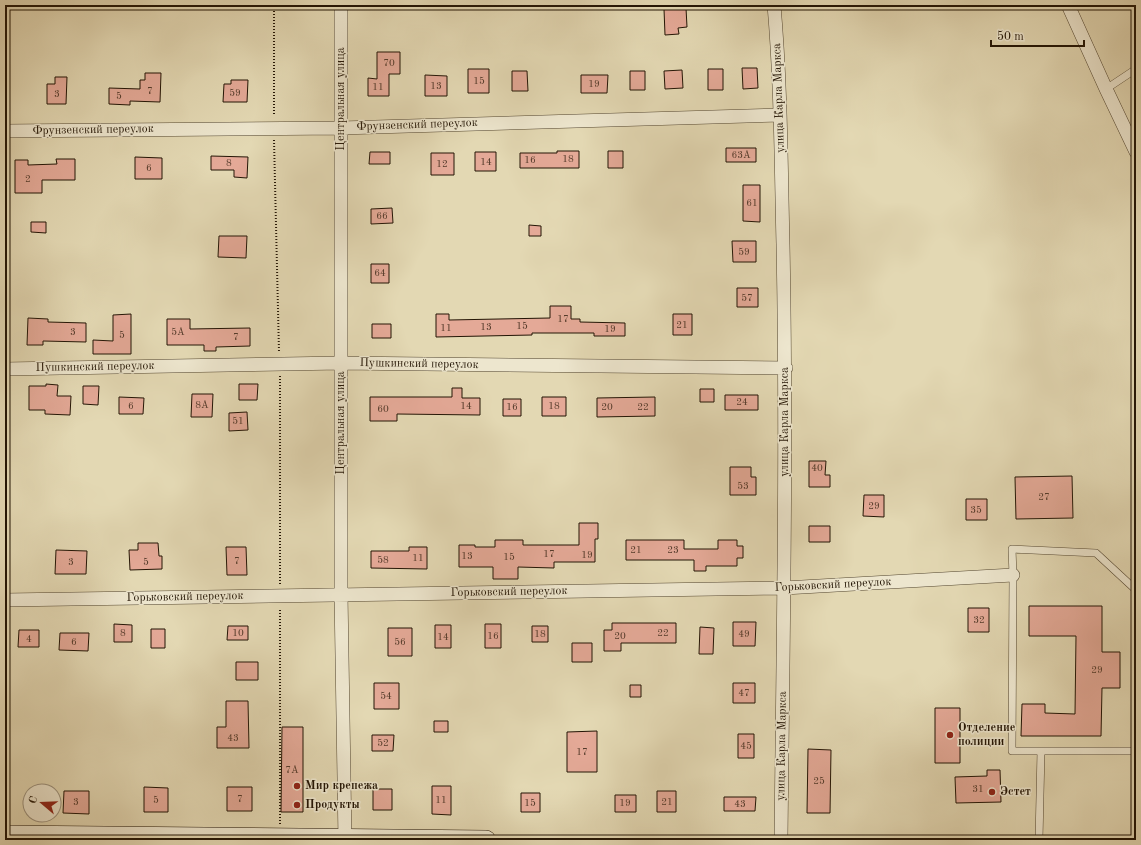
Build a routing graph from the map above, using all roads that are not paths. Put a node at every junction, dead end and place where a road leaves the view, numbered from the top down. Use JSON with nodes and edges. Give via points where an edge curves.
{"nodes":[{"id":1,"x":341,"y":5,"type":"edge"},
{"id":2,"x":774,"y":5,"type":"edge"},
{"id":3,"x":1068,"y":5,"type":"edge"},
{"id":4,"x":1136,"y":68,"type":"edge"},
{"id":5,"x":1106,"y":89,"type":"junction"},
{"id":6,"x":780,"y":115,"type":"junction"},
{"id":7,"x":341,"y":128,"type":"junction"},
{"id":8,"x":5,"y":131,"type":"edge"},
{"id":9,"x":1136,"y":152,"type":"edge"},
{"id":10,"x":341,"y":362,"type":"junction"},
{"id":11,"x":786,"y":368,"type":"junction"},
{"id":12,"x":5,"y":369,"type":"edge"},
{"id":13,"x":1013,"y":575,"type":"junction"},
{"id":14,"x":784,"y":588,"type":"junction"},
{"id":15,"x":1136,"y":590,"type":"edge"},
{"id":16,"x":341,"y":594,"type":"junction"},
{"id":17,"x":5,"y":600,"type":"edge"},
{"id":18,"x":1041,"y":751,"type":"junction"},
{"id":19,"x":1136,"y":751,"type":"edge"},
{"id":20,"x":5,"y":835,"type":"edge"},
{"id":21,"x":345,"y":839,"type":"edge"},
{"id":22,"x":486,"y":840,"type":"edge"},
{"id":23,"x":781,"y":840,"type":"edge"},
{"id":24,"x":1039,"y":840,"type":"edge"}],
"edges":[{"from":1,"to":7,"type":"street","name":"Центральная улица"},
{"from":2,"to":6,"type":"street","name":"улица Карла Маркса"},
{"from":3,"to":5,"type":"street"},
{"from":4,"to":5,"type":"lane"},
{"from":5,"to":9,"type":"street"},
{"from":6,"to":7,"type":"street","name":"Фрунзенский переулок"},
{"from":6,"to":11,"type":"street","name":"улица Карла Маркса"},
{"from":7,"to":8,"type":"street","name":"Фрунзенский переулок"},
{"from":7,"to":10,"type":"street","name":"Центральная улица"},
{"from":10,"to":11,"type":"street","name":"Пушкинский переулок"},
{"from":10,"to":12,"type":"street","name":"Пушкинский переулок"},
{"from":10,"to":16,"type":"street","name":"Центральная улица"},
{"from":11,"to":14,"type":"street","name":"улица Карла Маркса"},
{"from":13,"to":14,"type":"street","name":"Горьковский переулок"},
{"from":13,"to":15,"type":"lane","via":[[1012,549],[1096,553]]},
{"from":13,"to":18,"type":"lane","via":[[1012,750]]},
{"from":14,"to":16,"type":"street","name":"Горьковский переулок"},
{"from":14,"to":23,"type":"street","name":"улица Карла Маркса"},
{"from":16,"to":17,"type":"street","name":"Горьковский переулок"},
{"from":16,"to":21,"type":"street","name":"Центральная улица"},
{"from":18,"to":19,"type":"lane"},
{"from":18,"to":24,"type":"lane"},
{"from":20,"to":21,"type":"street"},
{"from":21,"to":22,"type":"street"}]}
